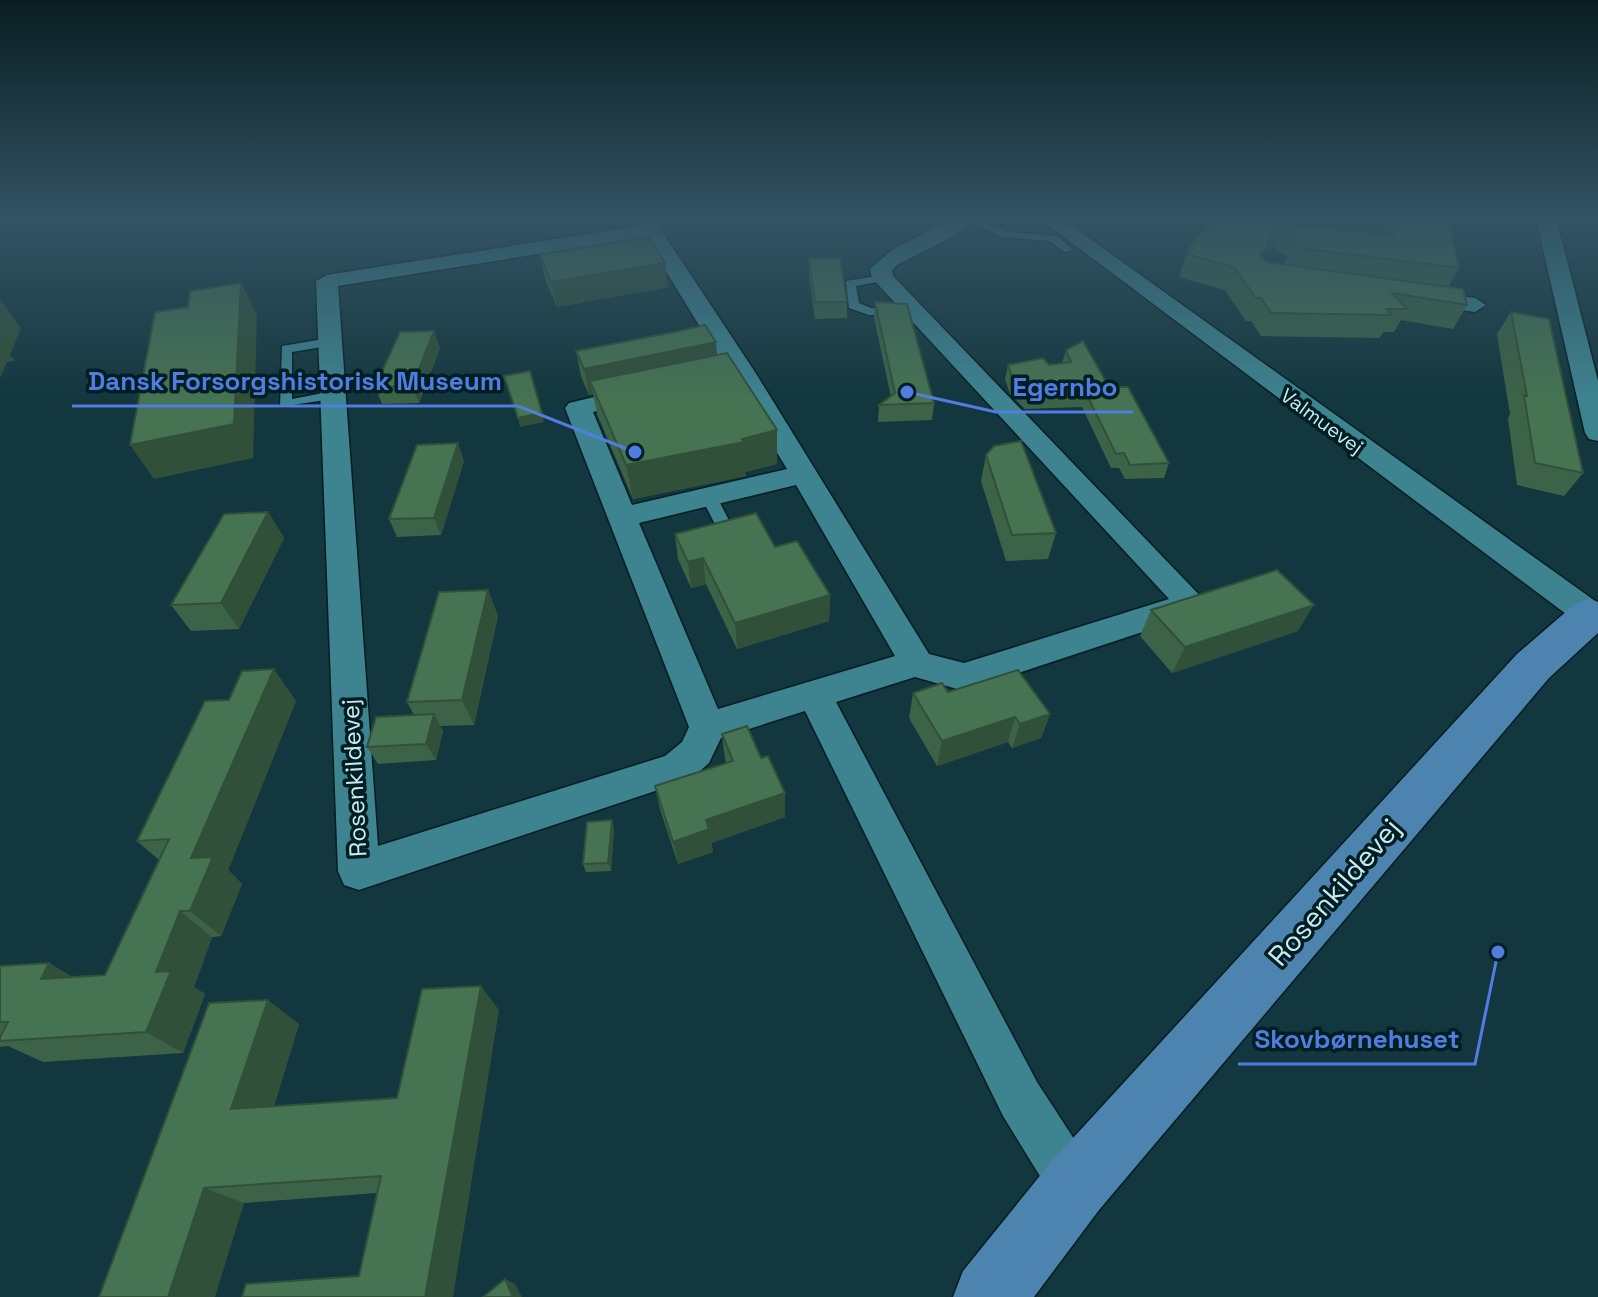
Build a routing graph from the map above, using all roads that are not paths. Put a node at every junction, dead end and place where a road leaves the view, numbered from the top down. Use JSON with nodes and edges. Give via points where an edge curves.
{"nodes":[{"id":1,"x":883,"y":278,"type":"edge"},
{"id":2,"x":341,"y":279,"type":"edge"},
{"id":3,"x":682,"y":279,"type":"edge"},
{"id":4,"x":880,"y":279,"type":"edge"},
{"id":5,"x":1133,"y":279,"type":"edge"},
{"id":6,"x":1561,"y":279,"type":"edge"},
{"id":7,"x":1397,"y":294,"type":"edge"},
{"id":8,"x":1475,"y":305,"type":"dead end"},
{"id":9,"x":918,"y":315,"type":"junction"},
{"id":10,"x":330,"y":342,"type":"junction"},
{"id":11,"x":743,"y":372,"type":"junction"},
{"id":12,"x":713,"y":378,"type":"edge"},
{"id":13,"x":668,"y":388,"type":"edge"},
{"id":14,"x":333,"y":395,"type":"junction"},
{"id":15,"x":1598,"y":433,"type":"edge"},
{"id":16,"x":804,"y":474,"type":"junction"},
{"id":17,"x":709,"y":497,"type":"junction"},
{"id":18,"x":622,"y":517,"type":"junction"},
{"id":19,"x":729,"y":536,"type":"edge"},
{"id":20,"x":1595,"y":613,"type":"edge"},
{"id":21,"x":917,"y":663,"type":"junction"},
{"id":22,"x":815,"y":696,"type":"junction"},
{"id":23,"x":707,"y":727,"type":"junction"},
{"id":24,"x":1075,"y":1186,"type":"junction"},
{"id":25,"x":989,"y":1297,"type":"edge"}],
"edges":[{"from":1,"to":9,"type":"street"},
{"from":2,"to":10,"type":"street","name":"Rosenkildevej","via":[[327,281]]},
{"from":3,"to":11,"type":"street","name":"Rosenkildevej"},
{"from":4,"to":9,"type":"lane","via":[[850,283],[853,305]]},
{"from":5,"to":20,"type":"street","name":"Valmuevej"},
{"from":6,"to":15,"type":"street"},
{"from":7,"to":8,"type":"street"},
{"from":9,"to":21,"type":"street","via":[[1154,553],[1192,604],[964,677]]},
{"from":10,"to":14,"type":"street","name":"Rosenkildevej"},
{"from":10,"to":14,"type":"lane","via":[[286,349],[285,404]]},
{"from":11,"to":12,"type":"street"},
{"from":11,"to":16,"type":"street","name":"Rosenkildevej"},
{"from":13,"to":18,"type":"street","via":[[578,408]]},
{"from":14,"to":23,"type":"street","name":"Rosenkildevej","via":[[359,871],[678,768],[696,752]]},
{"from":16,"to":17,"type":"street"},
{"from":16,"to":21,"type":"street","name":"Rosenkildevej"},
{"from":17,"to":18,"type":"street"},
{"from":17,"to":19,"type":"lane"},
{"from":18,"to":23,"type":"street"},
{"from":20,"to":24,"type":"street","name":"Rosenkildevej","via":[[1533,666]]},
{"from":21,"to":22,"type":"street"},
{"from":22,"to":23,"type":"street"},
{"from":22,"to":24,"type":"street","via":[[1020,1099]]},
{"from":24,"to":25,"type":"street","name":"Rosenkildevej"}]}
